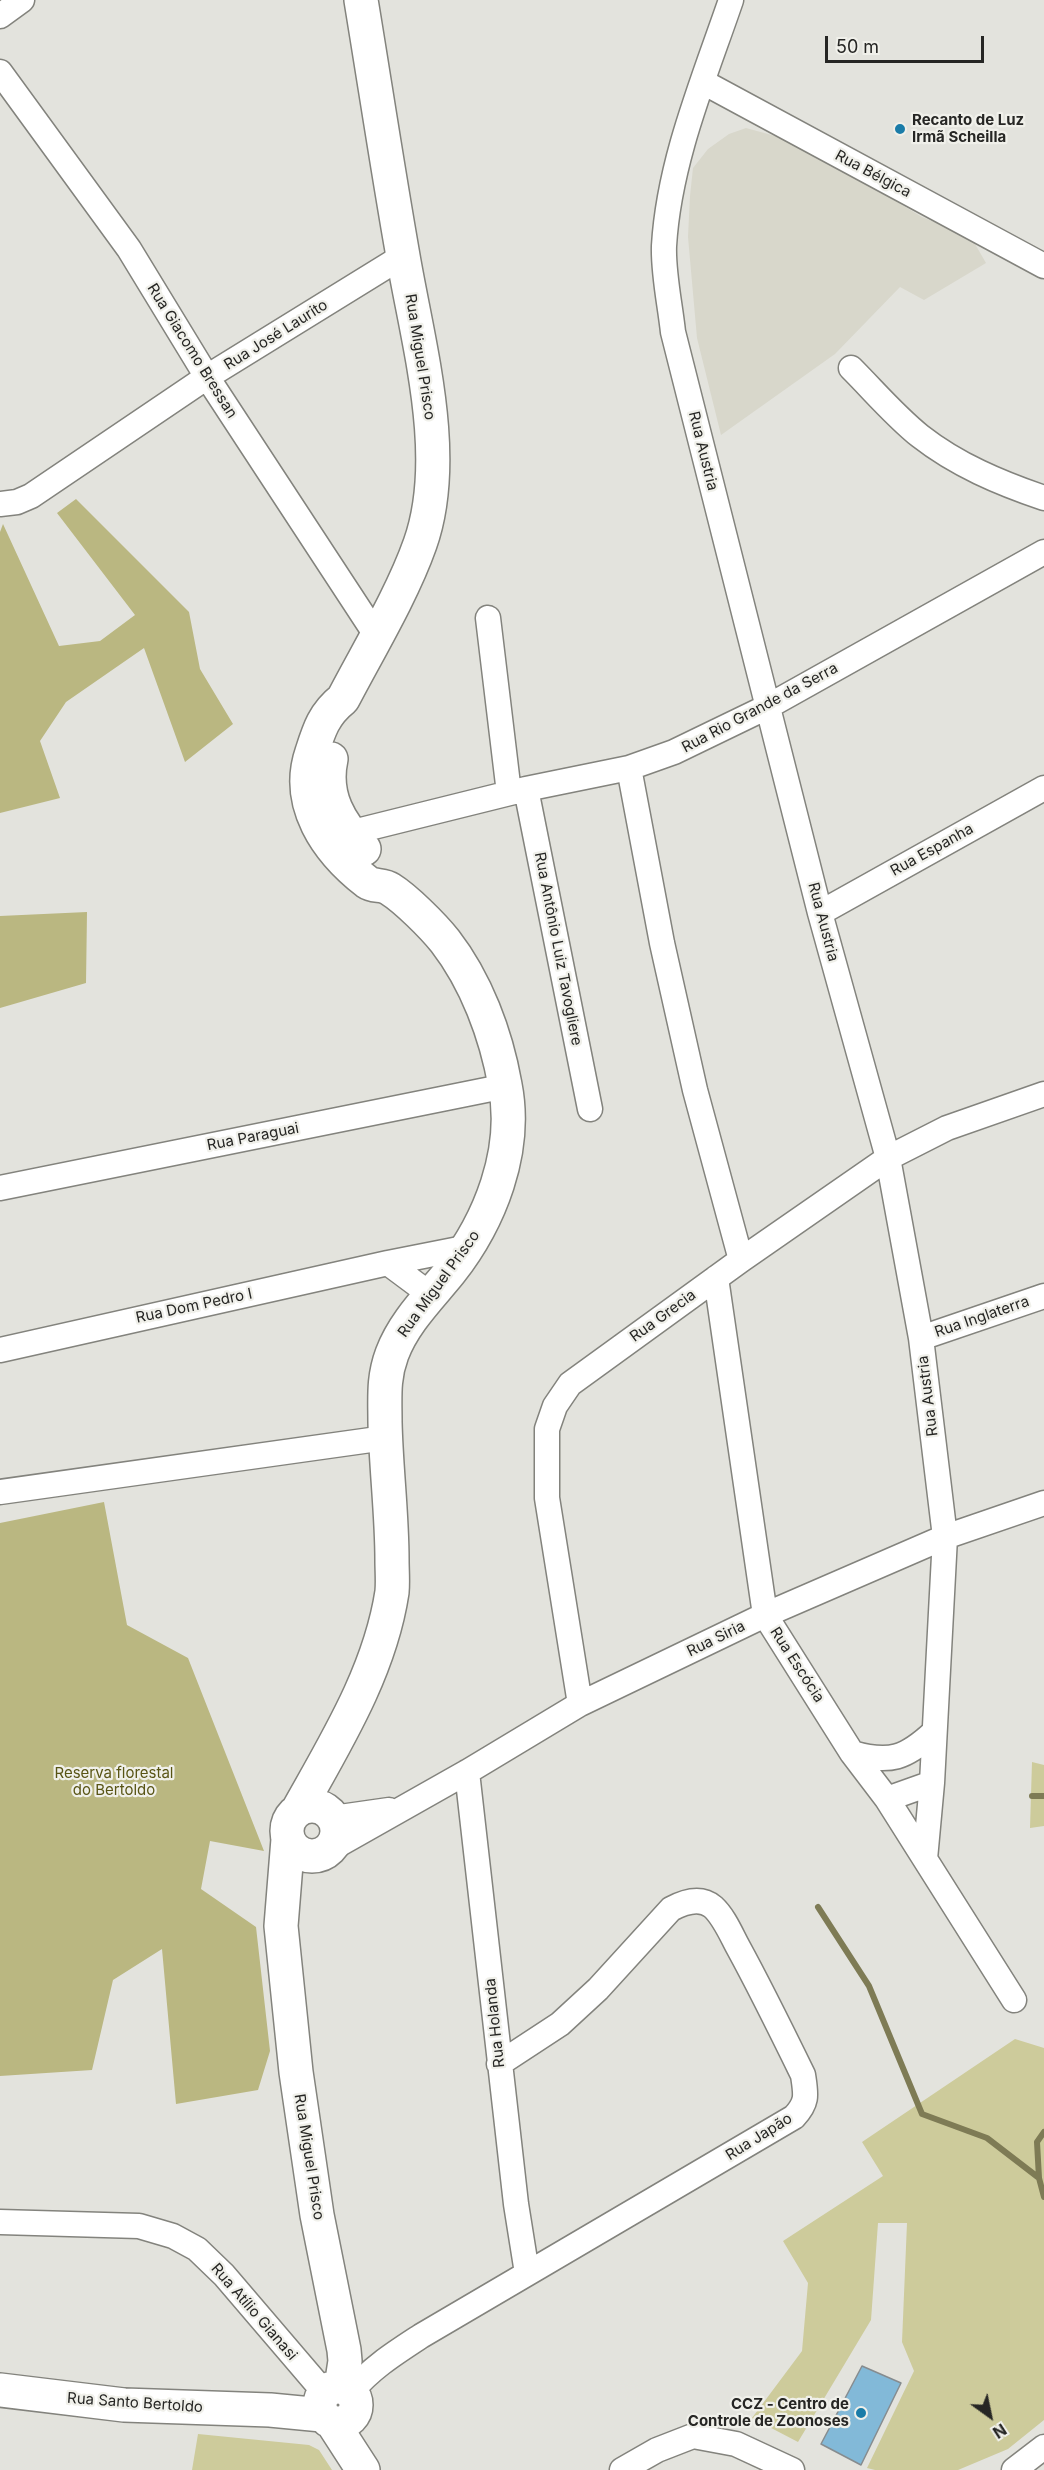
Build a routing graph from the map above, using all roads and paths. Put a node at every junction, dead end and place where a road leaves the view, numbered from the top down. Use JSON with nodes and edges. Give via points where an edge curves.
{"nodes":[{"id":1,"x":22,"y":0,"type":"edge"},
{"id":2,"x":361,"y":0,"type":"edge"},
{"id":3,"x":731,"y":0,"type":"edge"},
{"id":4,"x":0,"y":16,"type":"edge"},
{"id":5,"x":0,"y":72,"type":"edge"},
{"id":6,"x":703,"y":82,"type":"junction"},
{"id":7,"x":403,"y":256,"type":"junction"},
{"id":8,"x":1044,"y":266,"type":"edge"},
{"id":9,"x":851,"y":368,"type":"dead end"},
{"id":10,"x":207,"y":377,"type":"junction"},
{"id":11,"x":1044,"y":498,"type":"edge"},
{"id":12,"x":0,"y":504,"type":"edge"},
{"id":13,"x":1044,"y":552,"type":"edge"},
{"id":14,"x":488,"y":618,"type":"dead end"},
{"id":15,"x":376,"y":635,"type":"junction"},
{"id":16,"x":343,"y":699,"type":"junction"},
{"id":17,"x":767,"y":707,"type":"junction"},
{"id":18,"x":629,"y":768,"type":"junction"},
{"id":19,"x":1044,"y":788,"type":"edge"},
{"id":20,"x":517,"y":791,"type":"junction"},
{"id":21,"x":349,"y":833,"type":"junction"},
{"id":22,"x":388,"y":887,"type":"junction"},
{"id":23,"x":820,"y":913,"type":"junction"},
{"id":24,"x":506,"y":1086,"type":"junction"},
{"id":25,"x":1044,"y":1094,"type":"edge"},
{"id":26,"x":590,"y":1109,"type":"dead end"},
{"id":27,"x":888,"y":1158,"type":"junction"},
{"id":28,"x":0,"y":1188,"type":"edge"},
{"id":29,"x":468,"y":1247,"type":"junction"},
{"id":30,"x":741,"y":1260,"type":"junction"},
{"id":31,"x":388,"y":1263,"type":"junction"},
{"id":32,"x":716,"y":1278,"type":"junction"},
{"id":33,"x":430,"y":1295,"type":"junction"},
{"id":34,"x":1044,"y":1296,"type":"edge"},
{"id":35,"x":921,"y":1338,"type":"junction"},
{"id":36,"x":0,"y":1350,"type":"edge"},
{"id":37,"x":385,"y":1438,"type":"junction"},
{"id":38,"x":0,"y":1492,"type":"edge"},
{"id":39,"x":1044,"y":1503,"type":"edge"},
{"id":40,"x":945,"y":1537,"type":"junction"},
{"id":41,"x":765,"y":1615,"type":"junction"},
{"id":42,"x":580,"y":1704,"type":"junction"},
{"id":43,"x":934,"y":1732,"type":"junction"},
{"id":44,"x":852,"y":1752,"type":"junction"},
{"id":45,"x":467,"y":1772,"type":"junction"},
{"id":46,"x":932,"y":1783,"type":"junction"},
{"id":47,"x":887,"y":1799,"type":"junction"},
{"id":48,"x":403,"y":1808,"type":"junction"},
{"id":49,"x":312,"y":1820,"type":"junction"},
{"id":50,"x":325,"y":1852,"type":"junction"},
{"id":51,"x":925,"y":1859,"type":"junction"},
{"id":52,"x":281,"y":1926,"type":"junction"},
{"id":53,"x":1014,"y":2000,"type":"dead end"},
{"id":54,"x":499,"y":2064,"type":"junction"},
{"id":55,"x":0,"y":2223,"type":"edge"},
{"id":56,"x":527,"y":2273,"type":"junction"},
{"id":57,"x":0,"y":2390,"type":"edge"},
{"id":58,"x":335,"y":2403,"type":"junction"},
{"id":59,"x":1044,"y":2447,"type":"edge"},
{"id":60,"x":364,"y":2470,"type":"edge"},
{"id":61,"x":622,"y":2470,"type":"edge"},
{"id":62,"x":792,"y":2470,"type":"edge"},
{"id":63,"x":1014,"y":2470,"type":"edge"}],
"edges":[{"from":1,"to":4,"type":"street"},
{"from":2,"to":7,"type":"street","name":"Rua Miguel Prisco"},
{"from":3,"to":6,"type":"street","name":"Rua Austria"},
{"from":5,"to":10,"type":"street","name":"Rua Giacomo Bressan","via":[[129,249]]},
{"from":6,"to":8,"type":"street","name":"Rua Bélgica"},
{"from":6,"to":17,"type":"street","name":"Rua Austria","via":[[669,197],[664,248],[673,332]]},
{"from":7,"to":10,"type":"street","name":"Rua José Laurito"},
{"from":7,"to":15,"type":"street","name":"Rua Miguel Prisco","via":[[432,440],[430,495],[420,543]]},
{"from":9,"to":11,"type":"street","via":[[902,420],[954,459],[990,478]]},
{"from":10,"to":12,"type":"street","name":"Rua José Laurito","via":[[31,496]]},
{"from":10,"to":15,"type":"street","name":"Rua Giacomo Bressan"},
{"from":13,"to":17,"type":"street","name":"Rua Rio Grande da Serra"},
{"from":14,"to":20,"type":"street","name":"Rua Antônio Luiz Tavogliere"},
{"from":15,"to":16,"type":"street","name":"Rua Miguel Prisco"},
{"from":16,"to":21,"type":"street","name":"Rua Miguel Prisco","via":[[344,718],[328,781],[339,819]]},
{"from":16,"to":22,"type":"street","name":"Rua Miguel Prisco","via":[[330,710],[309,760],[310,807],[321,832],[342,858],[370,885]]},
{"from":17,"to":18,"type":"street","name":"Rua Rio Grande da Serra","via":[[700,741]]},
{"from":17,"to":23,"type":"street","name":"Rua Austria"},
{"from":18,"to":20,"type":"street","name":"Rua Rio Grande da Serra"},
{"from":18,"to":30,"type":"street","via":[[695,1090]]},
{"from":19,"to":23,"type":"street","name":"Rua Espanha"},
{"from":20,"to":21,"type":"street","name":"Rua Rio Grande da Serra"},
{"from":20,"to":26,"type":"street","name":"Rua Antônio Luiz Tavogliere"},
{"from":21,"to":22,"type":"street","name":"Rua Miguel Prisco","via":[[385,870]]},
{"from":22,"to":24,"type":"street","name":"Rua Miguel Prisco","via":[[432,926],[469,977],[490,1029]]},
{"from":23,"to":27,"type":"street","name":"Rua Austria"},
{"from":24,"to":28,"type":"street","name":"Rua Paraguai"},
{"from":24,"to":29,"type":"street","name":"Rua Miguel Prisco","via":[[508,1142],[489,1204]]},
{"from":25,"to":27,"type":"street","name":"Rua Grecia","via":[[947,1128]]},
{"from":27,"to":30,"type":"street","name":"Rua Grecia"},
{"from":27,"to":35,"type":"street","name":"Rua Austria"},
{"from":29,"to":31,"type":"street","name":"Rua Dom Pedro I"},
{"from":29,"to":33,"type":"street","name":"Rua Miguel Prisco"},
{"from":30,"to":32,"type":"street","name":"Rua Grecia"},
{"from":31,"to":33,"type":"street"},
{"from":31,"to":36,"type":"street","name":"Rua Dom Pedro I"},
{"from":32,"to":41,"type":"street","name":"Rua Escócia"},
{"from":32,"to":42,"type":"street","name":"Rua Grecia","via":[[570,1384],[555,1406],[547,1429],[547,1498]]},
{"from":33,"to":37,"type":"street","name":"Rua Miguel Prisco","via":[[410,1320],[387,1369]]},
{"from":34,"to":35,"type":"street","name":"Rua Inglaterra"},
{"from":35,"to":40,"type":"street","name":"Rua Austria"},
{"from":37,"to":38,"type":"street"},
{"from":37,"to":49,"type":"street","name":"Rua Miguel Prisco","via":[[392,1590],[380,1645],[334,1745]]},
{"from":39,"to":40,"type":"street","name":"Rua Siria"},
{"from":40,"to":41,"type":"street","name":"Rua Siria"},
{"from":40,"to":43,"type":"street","name":"Rua Austria"},
{"from":41,"to":42,"type":"street","name":"Rua Siria"},
{"from":41,"to":44,"type":"street","name":"Rua Escócia"},
{"from":42,"to":45,"type":"street","name":"Rua Siria"},
{"from":43,"to":44,"type":"street","via":[[918,1747],[900,1756],[872,1759]]},
{"from":43,"to":46,"type":"street","name":"Rua Austria"},
{"from":44,"to":47,"type":"street","name":"Rua Escócia"},
{"from":45,"to":48,"type":"street","name":"Rua Siria"},
{"from":45,"to":54,"type":"street","name":"Rua Holanda"},
{"from":46,"to":47,"type":"street"},
{"from":46,"to":51,"type":"street","name":"Rua Austria"},
{"from":47,"to":51,"type":"street","name":"Rua Escócia"},
{"from":48,"to":49,"type":"street","name":"Rua Siria"},
{"from":48,"to":50,"type":"street","name":"Rua Siria"},
{"from":49,"to":50,"type":"street","name":"Rua Miguel Prisco","via":[[337,1835]]},
{"from":49,"to":50,"type":"street","via":[[297,1851],[304,1855]]},
{"from":49,"to":52,"type":"street","name":"Rua Miguel Prisco"},
{"from":50,"to":52,"type":"street","name":"Rua Miguel Prisco"},
{"from":51,"to":53,"type":"street","name":"Rua Escócia"},
{"from":52,"to":58,"type":"street","name":"Rua Miguel Prisco","via":[[296,2072],[344,2350]]},
{"from":54,"to":56,"type":"street","name":"Rua Holanda"},
{"from":54,"to":56,"type":"street","name":"Rua Japão","via":[[560,2024],[598,1989],[670,1909],[698,1900],[713,1907],[725,1924],[803,2075],[806,2092],[804,2106],[794,2117]]},
{"from":55,"to":58,"type":"street","name":"Rua Atílio Gianasi","via":[[140,2226],[173,2236],[197,2249],[224,2275]]},
{"from":56,"to":58,"type":"street","name":"Rua Japão","via":[[381,2362]]},
{"from":57,"to":58,"type":"street","name":"Rua Santo Bertoldo","via":[[124,2405],[270,2410]]},
{"from":58,"to":60,"type":"street"},
{"from":59,"to":63,"type":"street"},
{"from":61,"to":62,"type":"street","via":[[693,2436],[736,2444]]}]}
